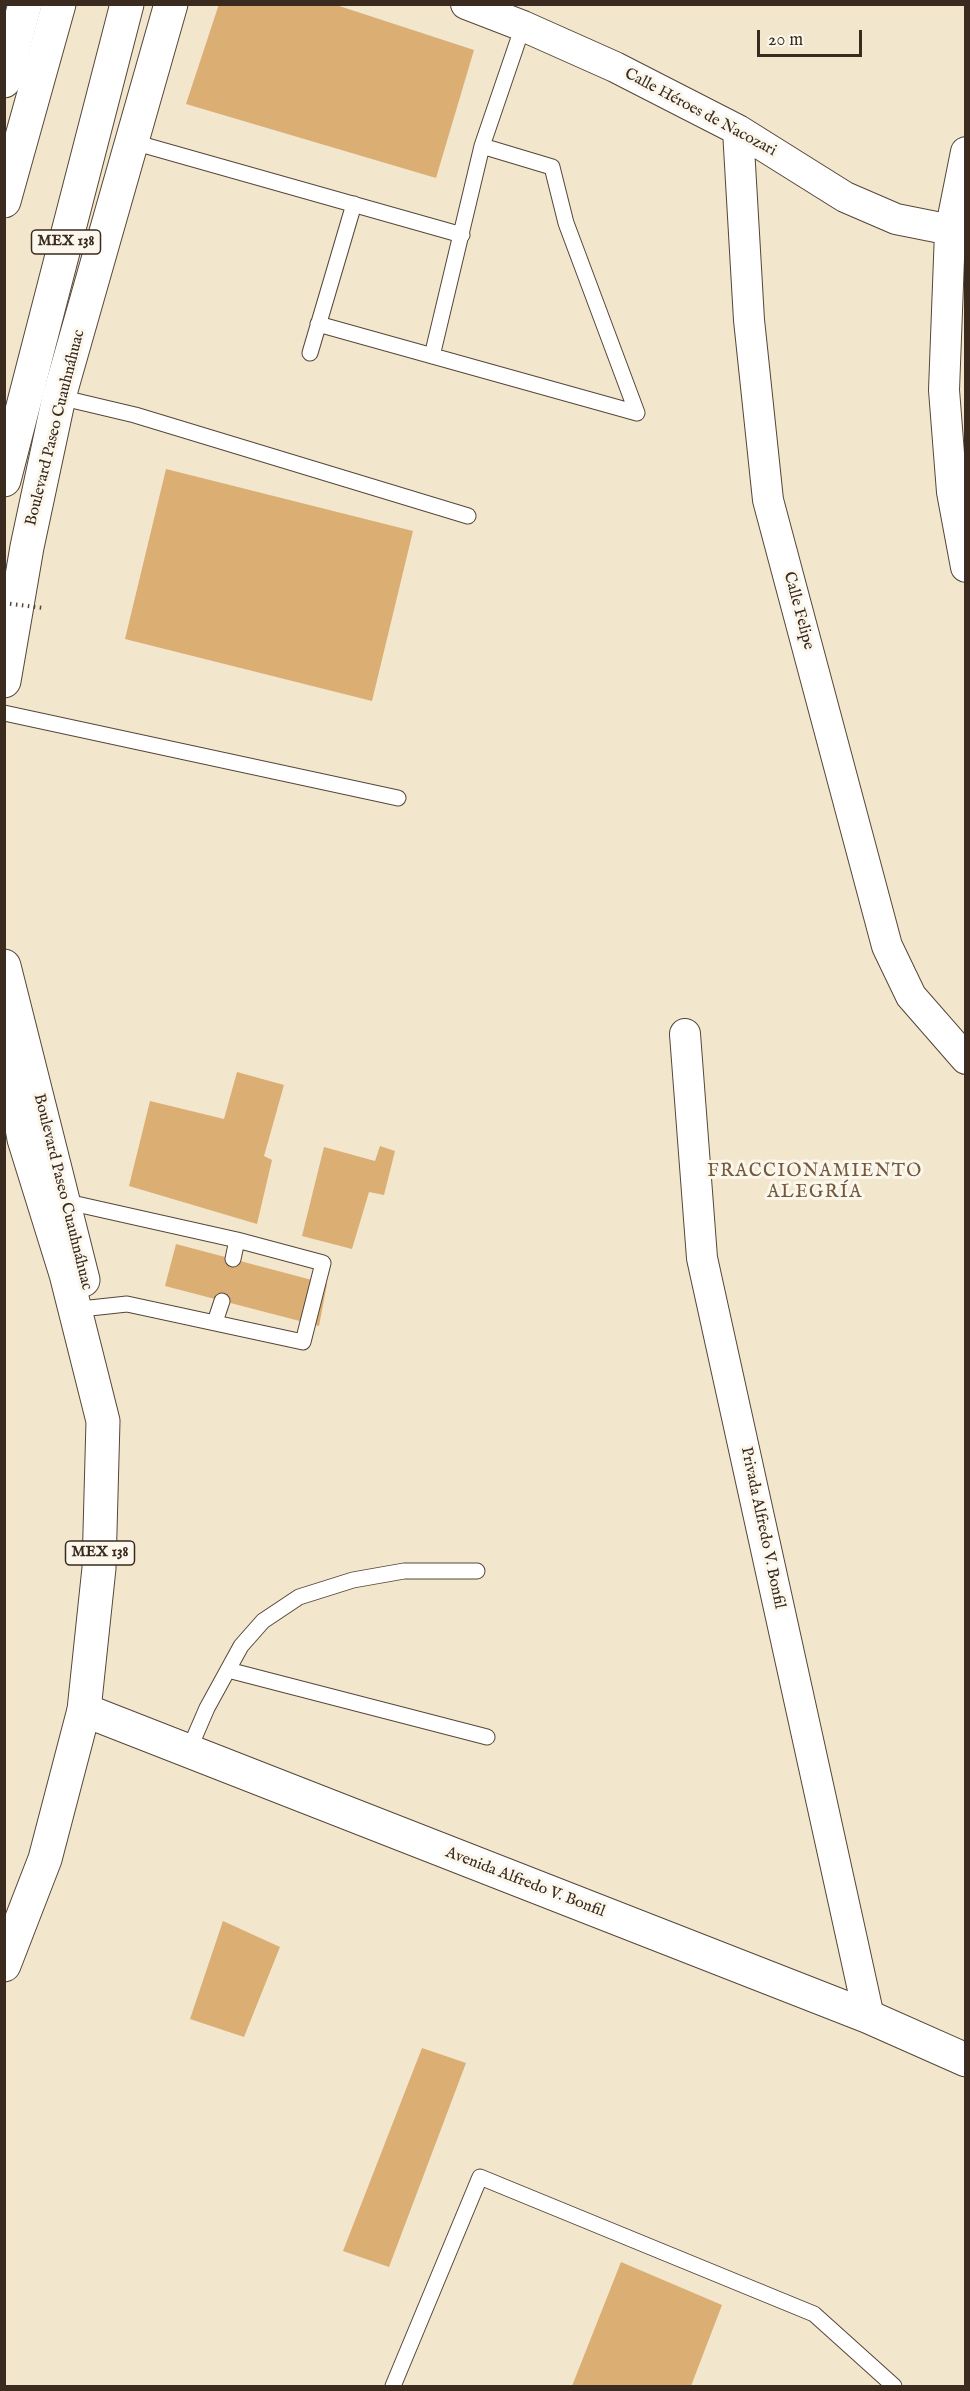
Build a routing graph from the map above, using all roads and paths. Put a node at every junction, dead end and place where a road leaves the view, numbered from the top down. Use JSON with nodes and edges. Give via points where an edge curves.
{"nodes":[{"id":1,"x":25,"y":4,"type":"edge"},
{"id":2,"x":59,"y":4,"type":"edge"},
{"id":3,"x":127,"y":4,"type":"edge"},
{"id":4,"x":171,"y":4,"type":"edge"},
{"id":5,"x":466,"y":4,"type":"edge"},
{"id":6,"x":524,"y":26,"type":"junction"},
{"id":7,"x":4,"y":81,"type":"edge"},
{"id":8,"x":738,"y":130,"type":"junction"},
{"id":9,"x":133,"y":142,"type":"junction"},
{"id":10,"x":482,"y":146,"type":"junction"},
{"id":11,"x":966,"y":152,"type":"edge"},
{"id":12,"x":4,"y":201,"type":"edge"},
{"id":13,"x":354,"y":204,"type":"junction"},
{"id":14,"x":958,"y":232,"type":"edge"},
{"id":15,"x":462,"y":235,"type":"junction"},
{"id":16,"x":318,"y":324,"type":"junction"},
{"id":17,"x":310,"y":353,"type":"dead end"},
{"id":18,"x":432,"y":356,"type":"junction"},
{"id":19,"x":59,"y":397,"type":"junction"},
{"id":20,"x":4,"y":480,"type":"edge"},
{"id":21,"x":468,"y":516,"type":"dead end"},
{"id":22,"x":966,"y":567,"type":"edge"},
{"id":23,"x":4,"y":603,"type":"edge"},
{"id":24,"x":43,"y":608,"type":"dead end"},
{"id":25,"x":4,"y":681,"type":"edge"},
{"id":26,"x":4,"y":713,"type":"edge"},
{"id":27,"x":398,"y":798,"type":"dead end"},
{"id":28,"x":4,"y":966,"type":"edge"},
{"id":29,"x":4,"y":1032,"type":"edge"},
{"id":30,"x":685,"y":1034,"type":"dead end"},
{"id":31,"x":966,"y":1059,"type":"edge"},
{"id":32,"x":63,"y":1201,"type":"junction"},
{"id":33,"x":237,"y":1240,"type":"junction"},
{"id":34,"x":233,"y":1259,"type":"dead end"},
{"id":35,"x":222,"y":1301,"type":"dead end"},
{"id":36,"x":90,"y":1308,"type":"junction"},
{"id":37,"x":215,"y":1323,"type":"junction"},
{"id":38,"x":103,"y":1421,"type":"junction"},
{"id":39,"x":477,"y":1571,"type":"dead end"},
{"id":40,"x":228,"y":1670,"type":"junction"},
{"id":41,"x":84,"y":1710,"type":"junction"},
{"id":42,"x":487,"y":1737,"type":"dead end"},
{"id":43,"x":188,"y":1752,"type":"junction"},
{"id":44,"x":4,"y":1965,"type":"edge"},
{"id":45,"x":869,"y":2017,"type":"junction"},
{"id":46,"x":966,"y":2060,"type":"edge"},
{"id":47,"x":393,"y":2386,"type":"edge"},
{"id":48,"x":894,"y":2386,"type":"edge"}],
"edges":[{"from":1,"to":7,"type":"main road"},
{"from":2,"to":12,"type":"main road"},
{"from":3,"to":20,"type":"main road","number":"MEX 138"},
{"from":4,"to":9,"type":"main road","name":"Boulevard Paseo Cuauhnáhuac","number":"MEX 138"},
{"from":5,"to":6,"type":"street","name":"Calle Héroes de Nacozari"},
{"from":6,"to":8,"type":"street","name":"Calle Héroes de Nacozari"},
{"from":6,"to":10,"type":"lane"},
{"from":8,"to":14,"type":"street","name":"Calle Héroes de Nacozari","via":[[845,196],[896,219]]},
{"from":8,"to":31,"type":"street","name":"Calle Felipe","via":[[749,321],[768,500],[887,946],[911,996]]},
{"from":9,"to":13,"type":"lane"},
{"from":9,"to":19,"type":"main road","name":"Boulevard Paseo Cuauhnáhuac","number":"MEX 138"},
{"from":10,"to":15,"type":"lane"},
{"from":10,"to":18,"type":"lane","via":[[552,166],[566,223],[637,413]]},
{"from":11,"to":14,"type":"street"},
{"from":13,"to":15,"type":"lane"},
{"from":13,"to":16,"type":"lane"},
{"from":14,"to":22,"type":"street","via":[[944,390],[952,492]]},
{"from":15,"to":18,"type":"lane"},
{"from":16,"to":17,"type":"lane"},
{"from":16,"to":18,"type":"lane"},
{"from":19,"to":21,"type":"lane"},
{"from":19,"to":25,"type":"main road","name":"Boulevard Paseo Cuauhnáhuac","number":"MEX 138"},
{"from":23,"to":24,"type":"path","bridge":true},
{"from":26,"to":27,"type":"lane"},
{"from":28,"to":32,"type":"main road","name":"Boulevard Paseo Cuauhnáhuac","number":"MEX 138"},
{"from":29,"to":38,"type":"main road","name":"Boulevard Paseo Cuauhnáhuac","number":"MEX 138","via":[[24,1139],[66,1274]]},
{"from":30,"to":45,"type":"street","name":"Privada Alfredo V. Bonfil","via":[[702,1258]]},
{"from":32,"to":33,"type":"lane"},
{"from":32,"to":36,"type":"main road","name":"Boulevard Paseo Cuauhnáhuac","number":"MEX 138"},
{"from":33,"to":34,"type":"lane"},
{"from":33,"to":37,"type":"lane","via":[[323,1263],[303,1342]]},
{"from":35,"to":37,"type":"lane"},
{"from":36,"to":37,"type":"lane","via":[[127,1304]]},
{"from":36,"to":38,"type":"main road","name":"Boulevard Paseo Cuauhnáhuac","number":"MEX 138"},
{"from":38,"to":41,"type":"main road","name":"Boulevard Paseo Cuauhnáhuac","number":"MEX 138","via":[[99,1569]]},
{"from":39,"to":40,"type":"lane","via":[[404,1571],[353,1580],[299,1597],[263,1621],[241,1646]]},
{"from":40,"to":42,"type":"lane"},
{"from":40,"to":43,"type":"lane"},
{"from":41,"to":43,"type":"main road","name":"Avenida Alfredo V. Bonfil"},
{"from":41,"to":44,"type":"main road","name":"Boulevard Paseo Cuauhnáhuac","number":"MEX 138","via":[[45,1859]]},
{"from":43,"to":45,"type":"main road","name":"Avenida Alfredo V. Bonfil"},
{"from":45,"to":46,"type":"main road","name":"Avenida Alfredo V. Bonfil"},
{"from":47,"to":48,"type":"lane","via":[[480,2177],[814,2314]]}]}
